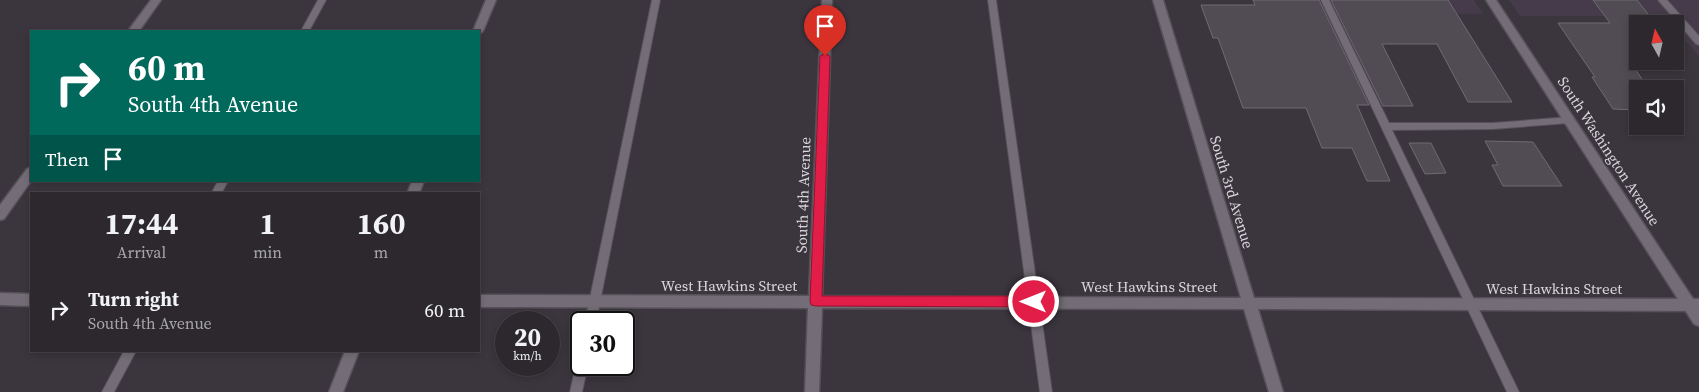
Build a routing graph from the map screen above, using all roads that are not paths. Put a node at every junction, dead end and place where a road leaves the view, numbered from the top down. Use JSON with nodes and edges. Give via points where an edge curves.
{"nodes":[{"id":1,"x":156,"y":0,"type":"edge"},
{"id":2,"x":322,"y":0,"type":"edge"},
{"id":3,"x":491,"y":0,"type":"edge"},
{"id":4,"x":656,"y":0,"type":"edge"},
{"id":5,"x":827,"y":0,"type":"edge"},
{"id":6,"x":992,"y":0,"type":"edge"},
{"id":7,"x":1158,"y":0,"type":"edge"},
{"id":8,"x":1325,"y":0,"type":"edge"},
{"id":9,"x":1491,"y":0,"type":"edge"},
{"id":10,"x":1662,"y":0,"type":"edge"},
{"id":11,"x":134,"y":30,"type":"edge"},
{"id":12,"x":306,"y":30,"type":"edge"},
{"id":13,"x":478,"y":30,"type":"edge"},
{"id":14,"x":1699,"y":42,"type":"edge"},
{"id":15,"x":1569,"y":120,"type":"junction"},
{"id":16,"x":1386,"y":127,"type":"junction"},
{"id":17,"x":30,"y":173,"type":"edge"},
{"id":18,"x":0,"y":215,"type":"edge"},
{"id":19,"x":0,"y":299,"type":"edge"},
{"id":20,"x":30,"y":300,"type":"edge"},
{"id":21,"x":480,"y":301,"type":"edge"},
{"id":22,"x":595,"y":301,"type":"junction"},
{"id":23,"x":816,"y":301,"type":"junction"},
{"id":24,"x":1034,"y":302,"type":"junction"},
{"id":25,"x":1248,"y":302,"type":"junction"},
{"id":26,"x":1471,"y":303,"type":"junction"},
{"id":27,"x":1694,"y":304,"type":"edge"},
{"id":28,"x":593,"y":311,"type":"edge"},
{"id":29,"x":1699,"y":320,"type":"edge"},
{"id":30,"x":129,"y":352,"type":"edge"},
{"id":31,"x":352,"y":352,"type":"edge"},
{"id":32,"x":580,"y":376,"type":"edge"},
{"id":33,"x":108,"y":392,"type":"edge"},
{"id":34,"x":336,"y":392,"type":"edge"},
{"id":35,"x":576,"y":392,"type":"edge"},
{"id":36,"x":812,"y":392,"type":"edge"},
{"id":37,"x":1046,"y":392,"type":"edge"},
{"id":38,"x":1276,"y":392,"type":"edge"},
{"id":39,"x":1513,"y":392,"type":"edge"}],
"edges":[{"from":1,"to":11,"type":"street"},
{"from":2,"to":12,"type":"lane"},
{"from":3,"to":13,"type":"street"},
{"from":4,"to":22,"type":"lane"},
{"from":5,"to":23,"type":"street","name":"South 4th Avenue"},
{"from":6,"to":24,"type":"lane"},
{"from":7,"to":25,"type":"street","name":"South 3rd Avenue"},
{"from":8,"to":16,"type":"lane"},
{"from":9,"to":15,"type":"street","name":"South Washington Avenue"},
{"from":10,"to":14,"type":"lane"},
{"from":15,"to":16,"type":"lane","via":[[1493,126]]},
{"from":15,"to":27,"type":"street","name":"South Washington Avenue"},
{"from":16,"to":26,"type":"lane"},
{"from":17,"to":18,"type":"street"},
{"from":19,"to":20,"type":"street"},
{"from":21,"to":22,"type":"street","name":"West Hawkins Street"},
{"from":22,"to":23,"type":"street","name":"West Hawkins Street"},
{"from":22,"to":28,"type":"lane"},
{"from":23,"to":24,"type":"street","name":"West Hawkins Street"},
{"from":23,"to":36,"type":"street","name":"South 4th Avenue"},
{"from":24,"to":25,"type":"street","name":"West Hawkins Street"},
{"from":24,"to":37,"type":"lane"},
{"from":25,"to":26,"type":"street","name":"West Hawkins Street"},
{"from":25,"to":38,"type":"street","name":"South 3rd Avenue"},
{"from":26,"to":27,"type":"street","name":"West Hawkins Street"},
{"from":26,"to":39,"type":"lane"},
{"from":27,"to":29,"type":"street","name":"South Washington Avenue"},
{"from":30,"to":33,"type":"lane"},
{"from":31,"to":34,"type":"street"},
{"from":32,"to":35,"type":"lane"}]}
